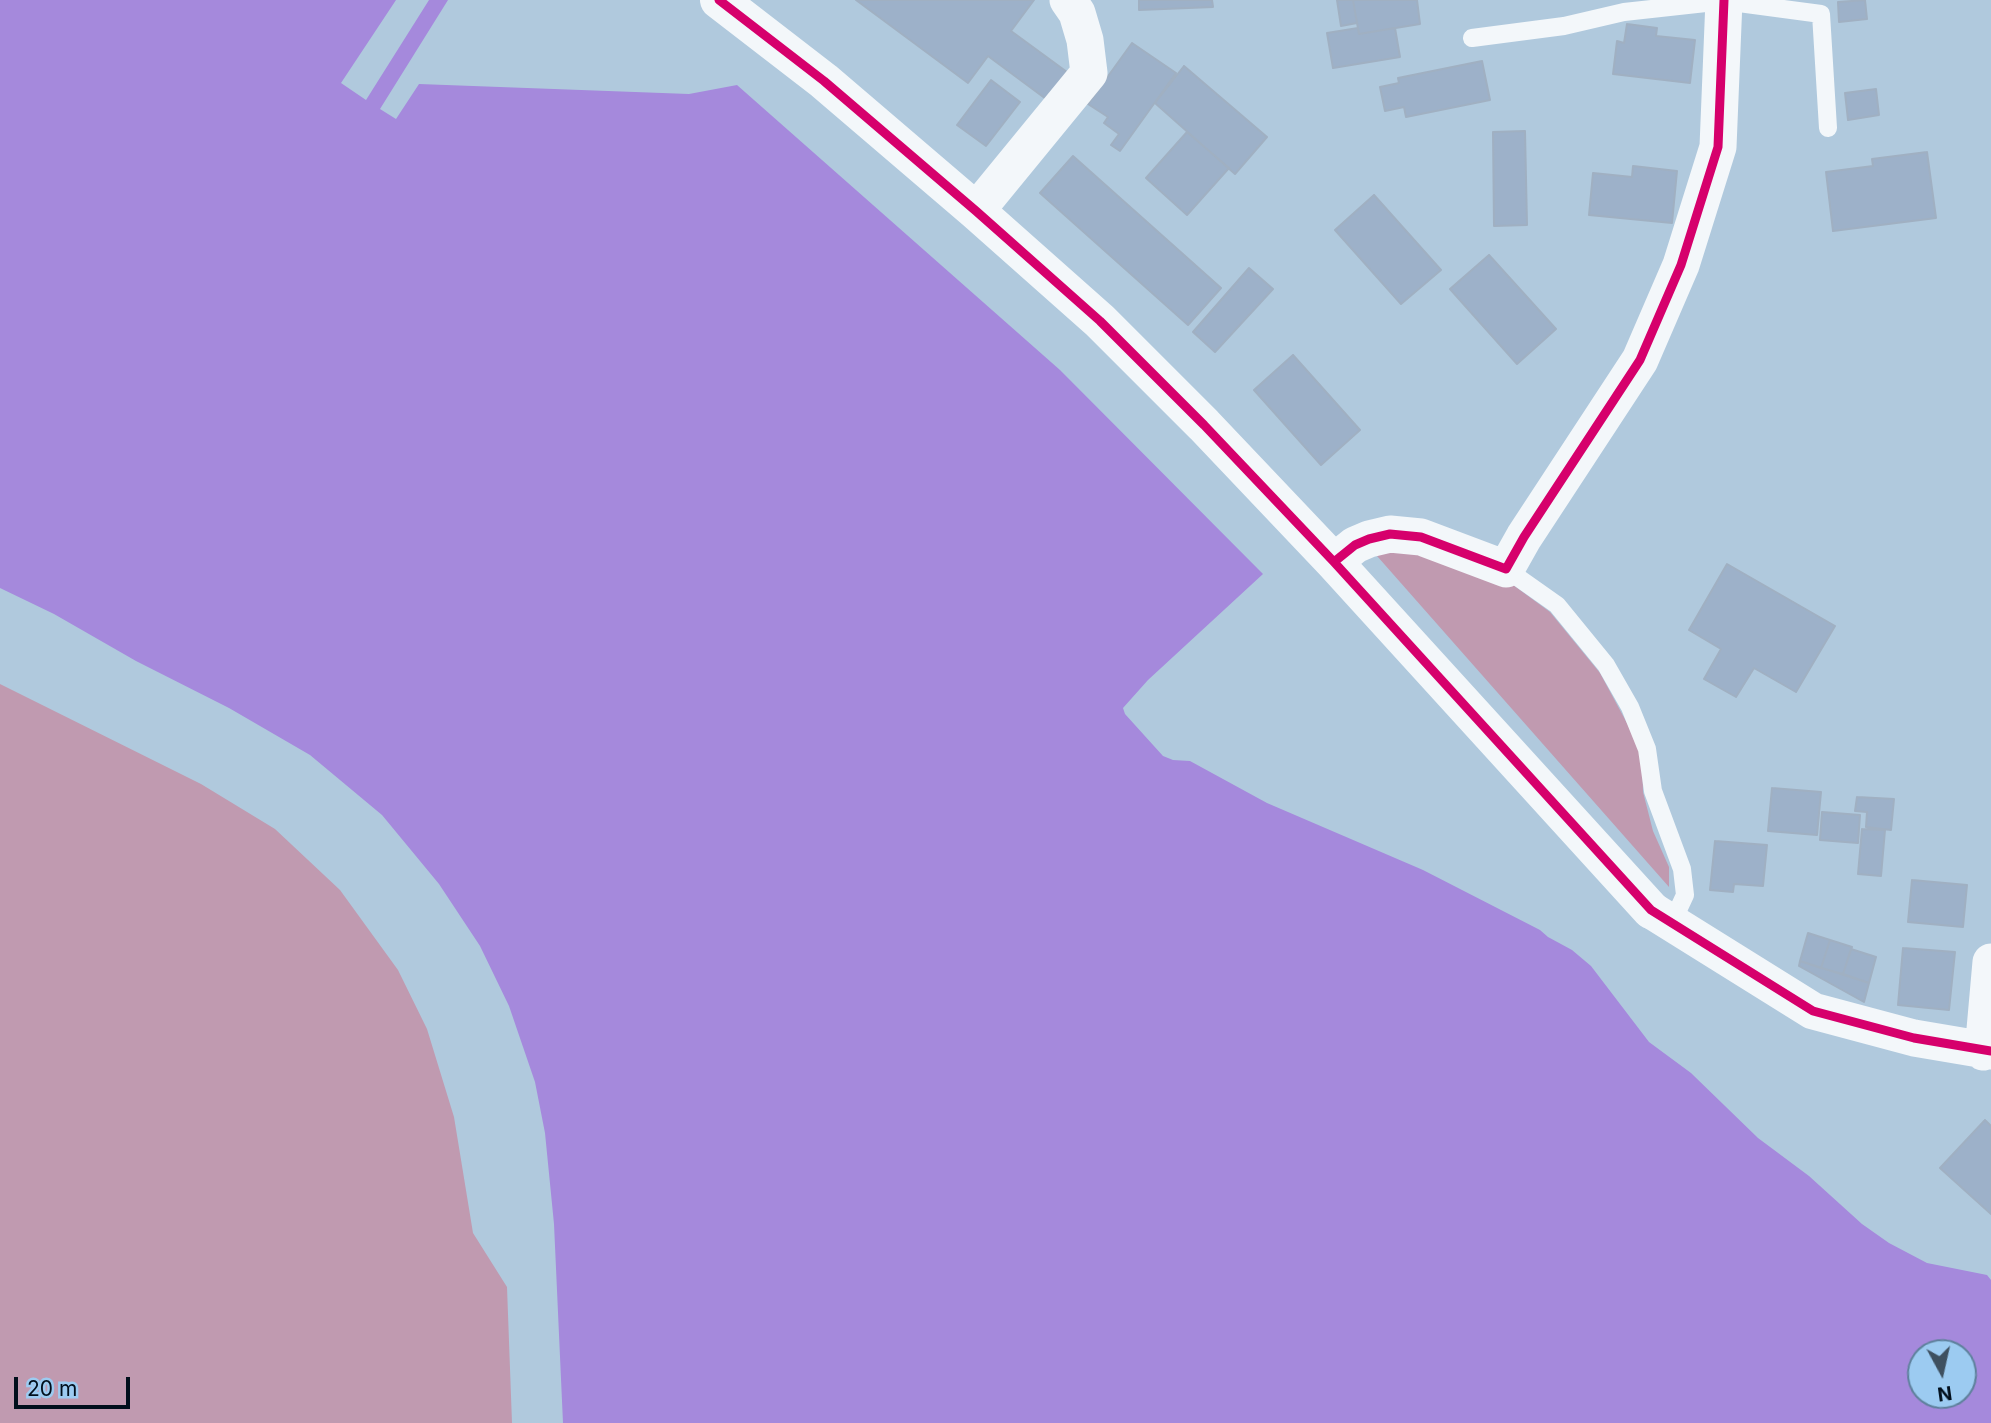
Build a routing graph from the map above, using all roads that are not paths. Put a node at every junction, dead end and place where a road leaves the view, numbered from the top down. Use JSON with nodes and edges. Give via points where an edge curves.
{"nodes":[{"id":1,"x":719,"y":0,"type":"edge"},
{"id":2,"x":1068,"y":0,"type":"edge"},
{"id":3,"x":1724,"y":1,"type":"edge"},
{"id":4,"x":1472,"y":38,"type":"dead end"},
{"id":5,"x":1829,"y":128,"type":"dead end"},
{"id":6,"x":976,"y":211,"type":"junction"},
{"id":7,"x":1334,"y":562,"type":"junction"},
{"id":8,"x":1506,"y":569,"type":"junction"},
{"id":9,"x":1662,"y":916,"type":"junction"},
{"id":10,"x":1991,"y":962,"type":"edge"},
{"id":11,"x":1987,"y":1052,"type":"edge"}],
"edges":[{"from":1,"to":6,"type":"street","via":[[824,81]]},
{"from":2,"to":6,"type":"street","via":[[1081,26],[1089,73]]},
{"from":3,"to":4,"type":"lane","via":[[1624,12],[1564,26]]},
{"from":3,"to":5,"type":"lane","via":[[1821,14]]},
{"from":3,"to":8,"type":"street","via":[[1718,147],[1681,265],[1640,360]]},
{"from":6,"to":7,"type":"street","via":[[1100,321]]},
{"from":7,"to":8,"type":"street","via":[[1355,545],[1390,534],[1421,537]]},
{"from":7,"to":9,"type":"street"},
{"from":8,"to":9,"type":"lane","via":[[1557,605],[1606,664],[1630,706],[1647,749],[1653,791],[1682,869],[1685,895]]},
{"from":9,"to":11,"type":"street","via":[[1813,1011]]},
{"from":10,"to":11,"type":"street"}]}
